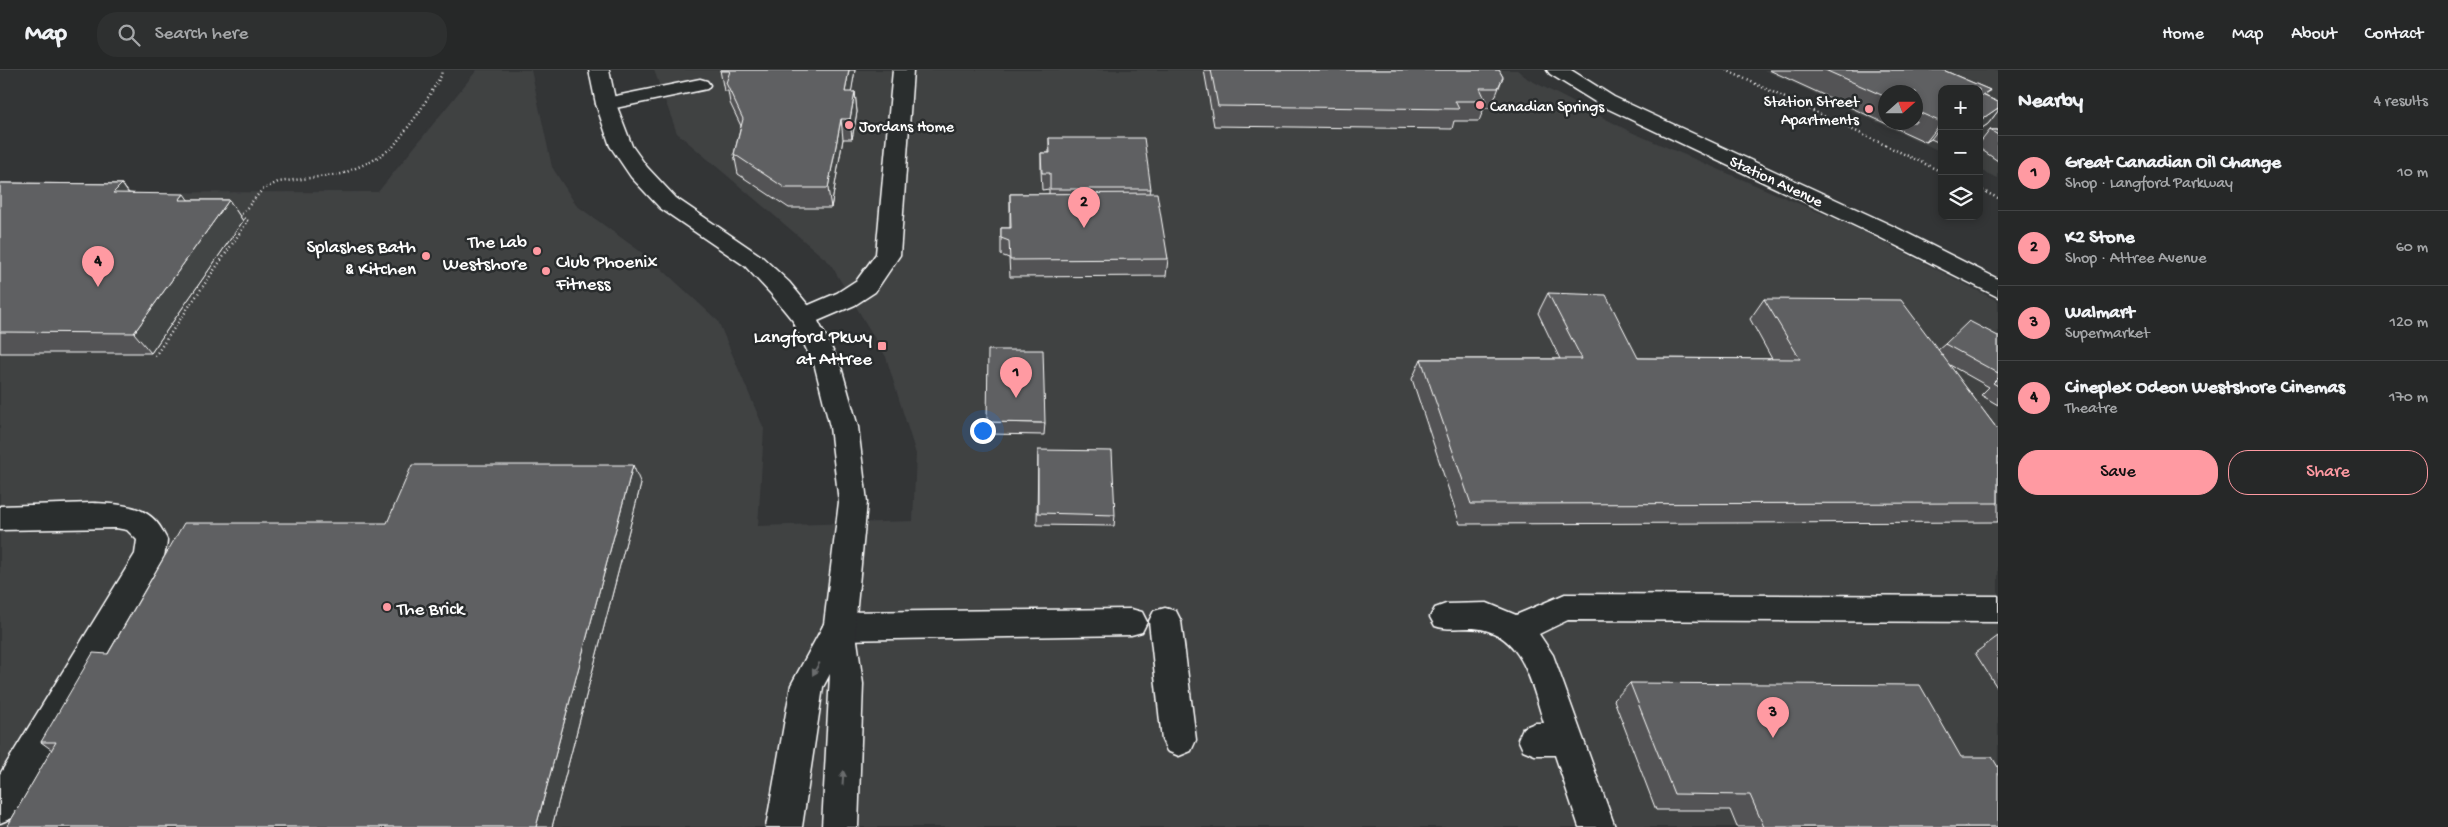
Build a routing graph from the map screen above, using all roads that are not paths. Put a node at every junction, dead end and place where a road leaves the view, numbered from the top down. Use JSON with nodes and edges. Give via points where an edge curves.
{"nodes":[{"id":1,"x":599,"y":70,"type":"edge"},
{"id":2,"x":903,"y":70,"type":"edge"},
{"id":3,"x":1557,"y":70,"type":"edge"},
{"id":4,"x":700,"y":85,"type":"dead end"},
{"id":5,"x":606,"y":104,"type":"junction"},
{"id":6,"x":1998,"y":289,"type":"edge"},
{"id":7,"x":804,"y":317,"type":"junction"},
{"id":8,"x":0,"y":518,"type":"edge"},
{"id":9,"x":1998,"y":609,"type":"edge"},
{"id":10,"x":1446,"y":617,"type":"dead end"},
{"id":11,"x":1165,"y":621,"type":"dead end"},
{"id":12,"x":1131,"y":622,"type":"dead end"},
{"id":13,"x":840,"y":626,"type":"junction"},
{"id":14,"x":1516,"y":630,"type":"junction"},
{"id":15,"x":1179,"y":740,"type":"dead end"},
{"id":16,"x":0,"y":806,"type":"edge"},
{"id":17,"x":784,"y":827,"type":"edge"},
{"id":18,"x":840,"y":827,"type":"edge"},
{"id":19,"x":1597,"y":827,"type":"edge"}],
"edges":[{"from":1,"to":5,"type":"main road"},
{"from":2,"to":7,"type":"main road","via":[[888,255],[866,286],[846,299]]},
{"from":3,"to":6,"type":"main road","name":"Station Avenue","via":[[1636,116],[1870,224]]},
{"from":4,"to":5,"type":"main road"},
{"from":5,"to":7,"type":"main road","via":[[621,146],[668,204],[753,261]]},
{"from":7,"to":13,"type":"main road","via":[[828,367],[844,427],[854,502]]},
{"from":8,"to":16,"type":"main road","via":[[116,516],[135,520],[146,528],[152,540],[148,556]]},
{"from":9,"to":14,"type":"main road","via":[[1565,607]]},
{"from":10,"to":14,"type":"main road","via":[[1487,616]]},
{"from":11,"to":15,"type":"main road"},
{"from":12,"to":13,"type":"main road"},
{"from":13,"to":17,"type":"main road","one_way":true,"via":[[807,686]]},
{"from":18,"to":13,"type":"main road","one_way":true,"via":[[847,684]]},
{"from":14,"to":19,"type":"main road","via":[[1537,656],[1550,739]]}]}
